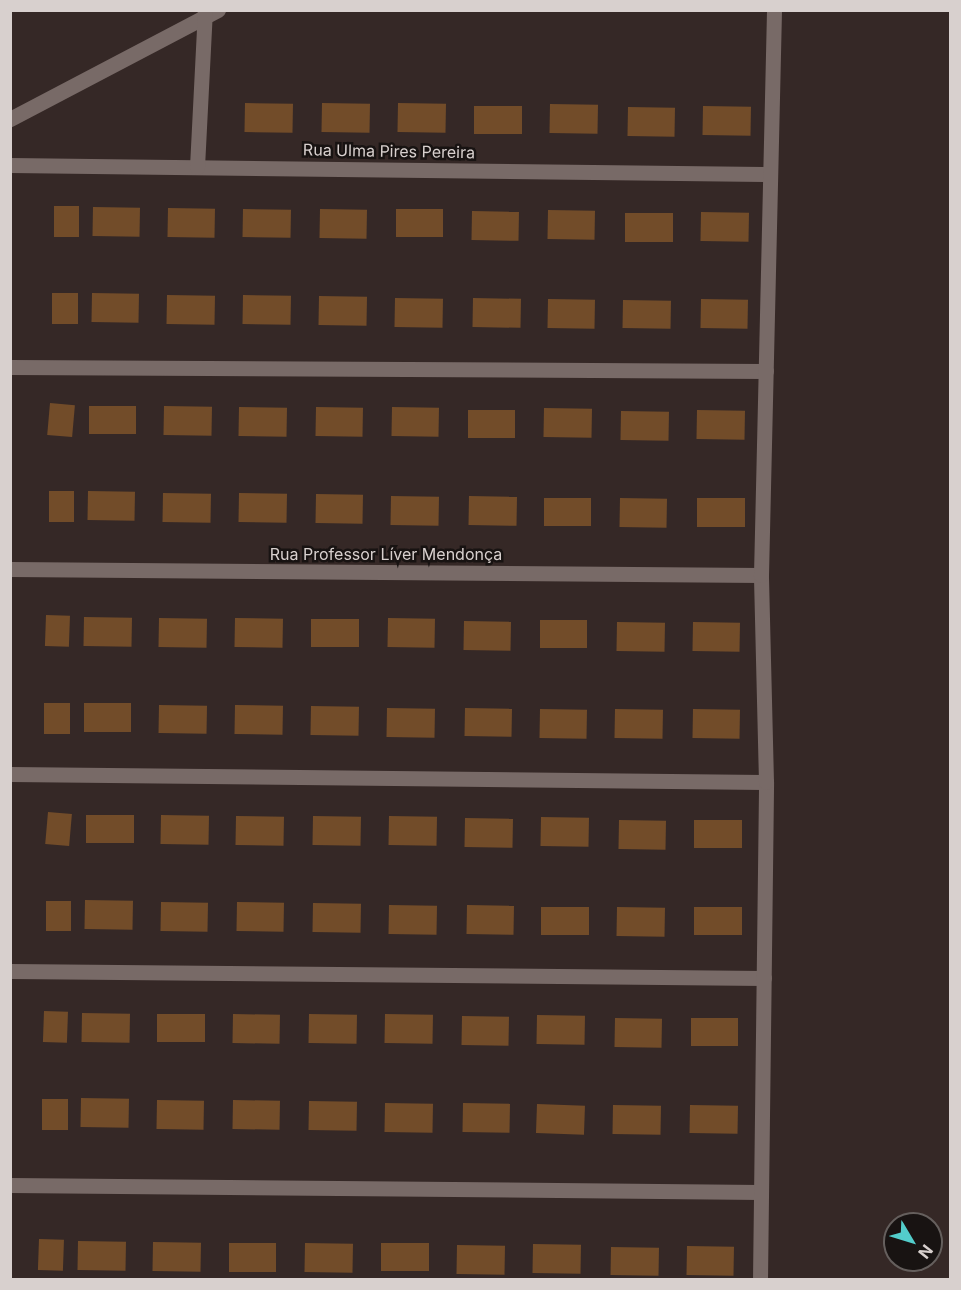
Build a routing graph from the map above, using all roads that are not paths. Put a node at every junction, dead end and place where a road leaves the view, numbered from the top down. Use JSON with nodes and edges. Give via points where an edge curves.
{"nodes":[{"id":1,"x":774,"y":10,"type":"edge"},
{"id":2,"x":209,"y":13,"type":"edge"},
{"id":3,"x":10,"y":119,"type":"edge"},
{"id":4,"x":10,"y":165,"type":"edge"},
{"id":5,"x":197,"y":167,"type":"junction"},
{"id":6,"x":767,"y":174,"type":"junction"},
{"id":7,"x":10,"y":367,"type":"edge"},
{"id":8,"x":766,"y":371,"type":"junction"},
{"id":9,"x":10,"y":569,"type":"edge"},
{"id":10,"x":761,"y":575,"type":"junction"},
{"id":11,"x":10,"y":774,"type":"edge"},
{"id":12,"x":765,"y":782,"type":"junction"},
{"id":13,"x":10,"y":971,"type":"edge"},
{"id":14,"x":764,"y":978,"type":"junction"},
{"id":15,"x":10,"y":1185,"type":"edge"},
{"id":16,"x":760,"y":1192,"type":"junction"},
{"id":17,"x":760,"y":1280,"type":"edge"}],
"edges":[{"from":1,"to":6,"type":"street"},
{"from":2,"to":3,"type":"street"},
{"from":2,"to":5,"type":"street"},
{"from":4,"to":5,"type":"street","name":"Rua Ulma Pires Pereira"},
{"from":5,"to":6,"type":"street","name":"Rua Ulma Pires Pereira"},
{"from":6,"to":8,"type":"street"},
{"from":7,"to":8,"type":"street"},
{"from":8,"to":10,"type":"street"},
{"from":9,"to":10,"type":"street","name":"Rua Professor Líver Mendonça"},
{"from":10,"to":12,"type":"street"},
{"from":11,"to":12,"type":"street"},
{"from":12,"to":14,"type":"street"},
{"from":13,"to":14,"type":"street"},
{"from":14,"to":16,"type":"street"},
{"from":15,"to":16,"type":"street"},
{"from":16,"to":17,"type":"street"}]}
